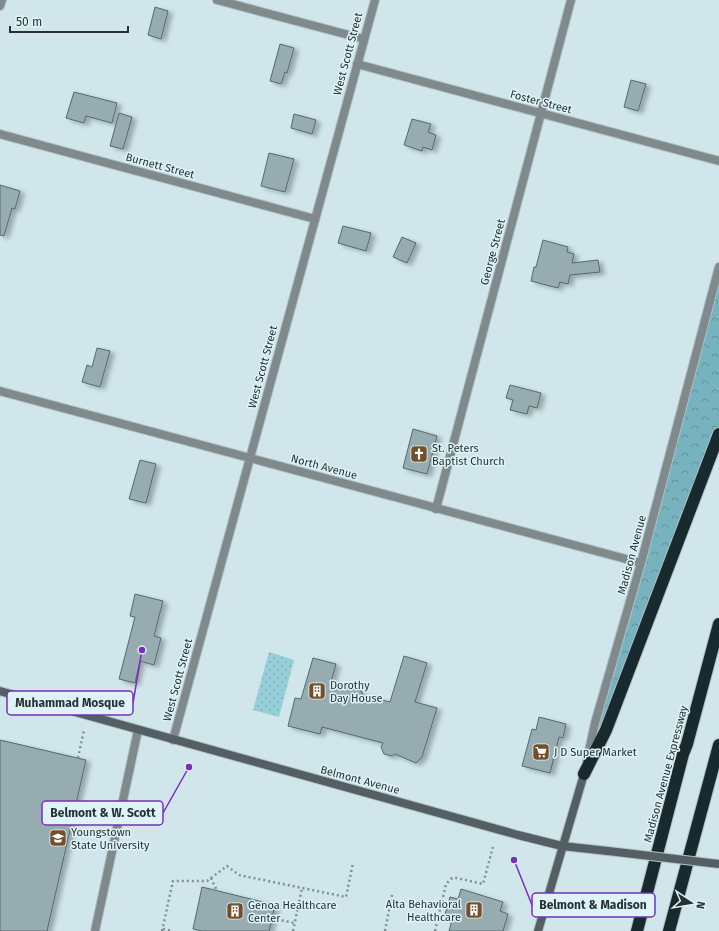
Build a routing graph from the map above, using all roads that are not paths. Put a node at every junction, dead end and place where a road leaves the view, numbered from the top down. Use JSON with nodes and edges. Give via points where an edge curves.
{"nodes":[{"id":1,"x":2,"y":0,"type":"edge"},
{"id":2,"x":217,"y":0,"type":"edge"},
{"id":3,"x":375,"y":0,"type":"edge"},
{"id":4,"x":571,"y":0,"type":"edge"},
{"id":5,"x":0,"y":6,"type":"edge"},
{"id":6,"x":364,"y":39,"type":"junction"},
{"id":7,"x":357,"y":64,"type":"junction"},
{"id":8,"x":541,"y":113,"type":"junction"},
{"id":9,"x":0,"y":134,"type":"edge"},
{"id":10,"x":719,"y":161,"type":"edge"},
{"id":11,"x":315,"y":219,"type":"junction"},
{"id":12,"x":719,"y":267,"type":"edge"},
{"id":13,"x":0,"y":391,"type":"edge"},
{"id":14,"x":719,"y":434,"type":"edge"},
{"id":15,"x":250,"y":458,"type":"junction"},
{"id":16,"x":436,"y":509,"type":"junction"},
{"id":17,"x":641,"y":563,"type":"junction"},
{"id":18,"x":719,"y":624,"type":"edge"},
{"id":19,"x":0,"y":691,"type":"edge"},
{"id":20,"x":138,"y":730,"type":"junction"},
{"id":21,"x":173,"y":740,"type":"junction"},
{"id":22,"x":719,"y":746,"type":"edge"},
{"id":23,"x":584,"y":774,"type":"junction"},
{"id":24,"x":562,"y":846,"type":"junction"},
{"id":25,"x":719,"y":864,"type":"edge"},
{"id":26,"x":95,"y":931,"type":"edge"},
{"id":27,"x":538,"y":931,"type":"edge"},
{"id":28,"x":637,"y":931,"type":"edge"},
{"id":29,"x":670,"y":931,"type":"edge"}],
"edges":[{"from":1,"to":5,"type":"street"},
{"from":2,"to":6,"type":"street"},
{"from":3,"to":6,"type":"street","name":"West Scott Street"},
{"from":4,"to":8,"type":"street","name":"George Street"},
{"from":6,"to":7,"type":"street","name":"West Scott Street"},
{"from":7,"to":8,"type":"street","name":"Foster Street"},
{"from":7,"to":11,"type":"street","name":"West Scott Street"},
{"from":8,"to":10,"type":"street","name":"Foster Street"},
{"from":8,"to":16,"type":"street","name":"George Street"},
{"from":9,"to":11,"type":"street","name":"Burnett Street"},
{"from":11,"to":15,"type":"street","name":"West Scott Street"},
{"from":12,"to":17,"type":"street","name":"Madison Avenue"},
{"from":13,"to":15,"type":"street","name":"North Avenue"},
{"from":14,"to":23,"type":"highway","via":[[606,730]]},
{"from":15,"to":16,"type":"street","name":"North Avenue"},
{"from":15,"to":21,"type":"street","name":"West Scott Street"},
{"from":16,"to":17,"type":"street","name":"North Avenue"},
{"from":17,"to":23,"type":"street","name":"Madison Avenue","via":[[595,723]]},
{"from":18,"to":28,"type":"highway","name":"Madison Avenue Expressway"},
{"from":19,"to":20,"type":"main road","name":"Belmont Avenue"},
{"from":20,"to":21,"type":"main road","name":"Belmont Avenue"},
{"from":20,"to":26,"type":"street"},
{"from":21,"to":24,"type":"main road","name":"Belmont Avenue"},
{"from":22,"to":29,"type":"highway"},
{"from":23,"to":24,"type":"main road","name":"Madison Avenue"},
{"from":24,"to":25,"type":"main road","name":"Belmont Avenue","bridge":true},
{"from":24,"to":27,"type":"main road","name":"Madison Avenue"}]}
